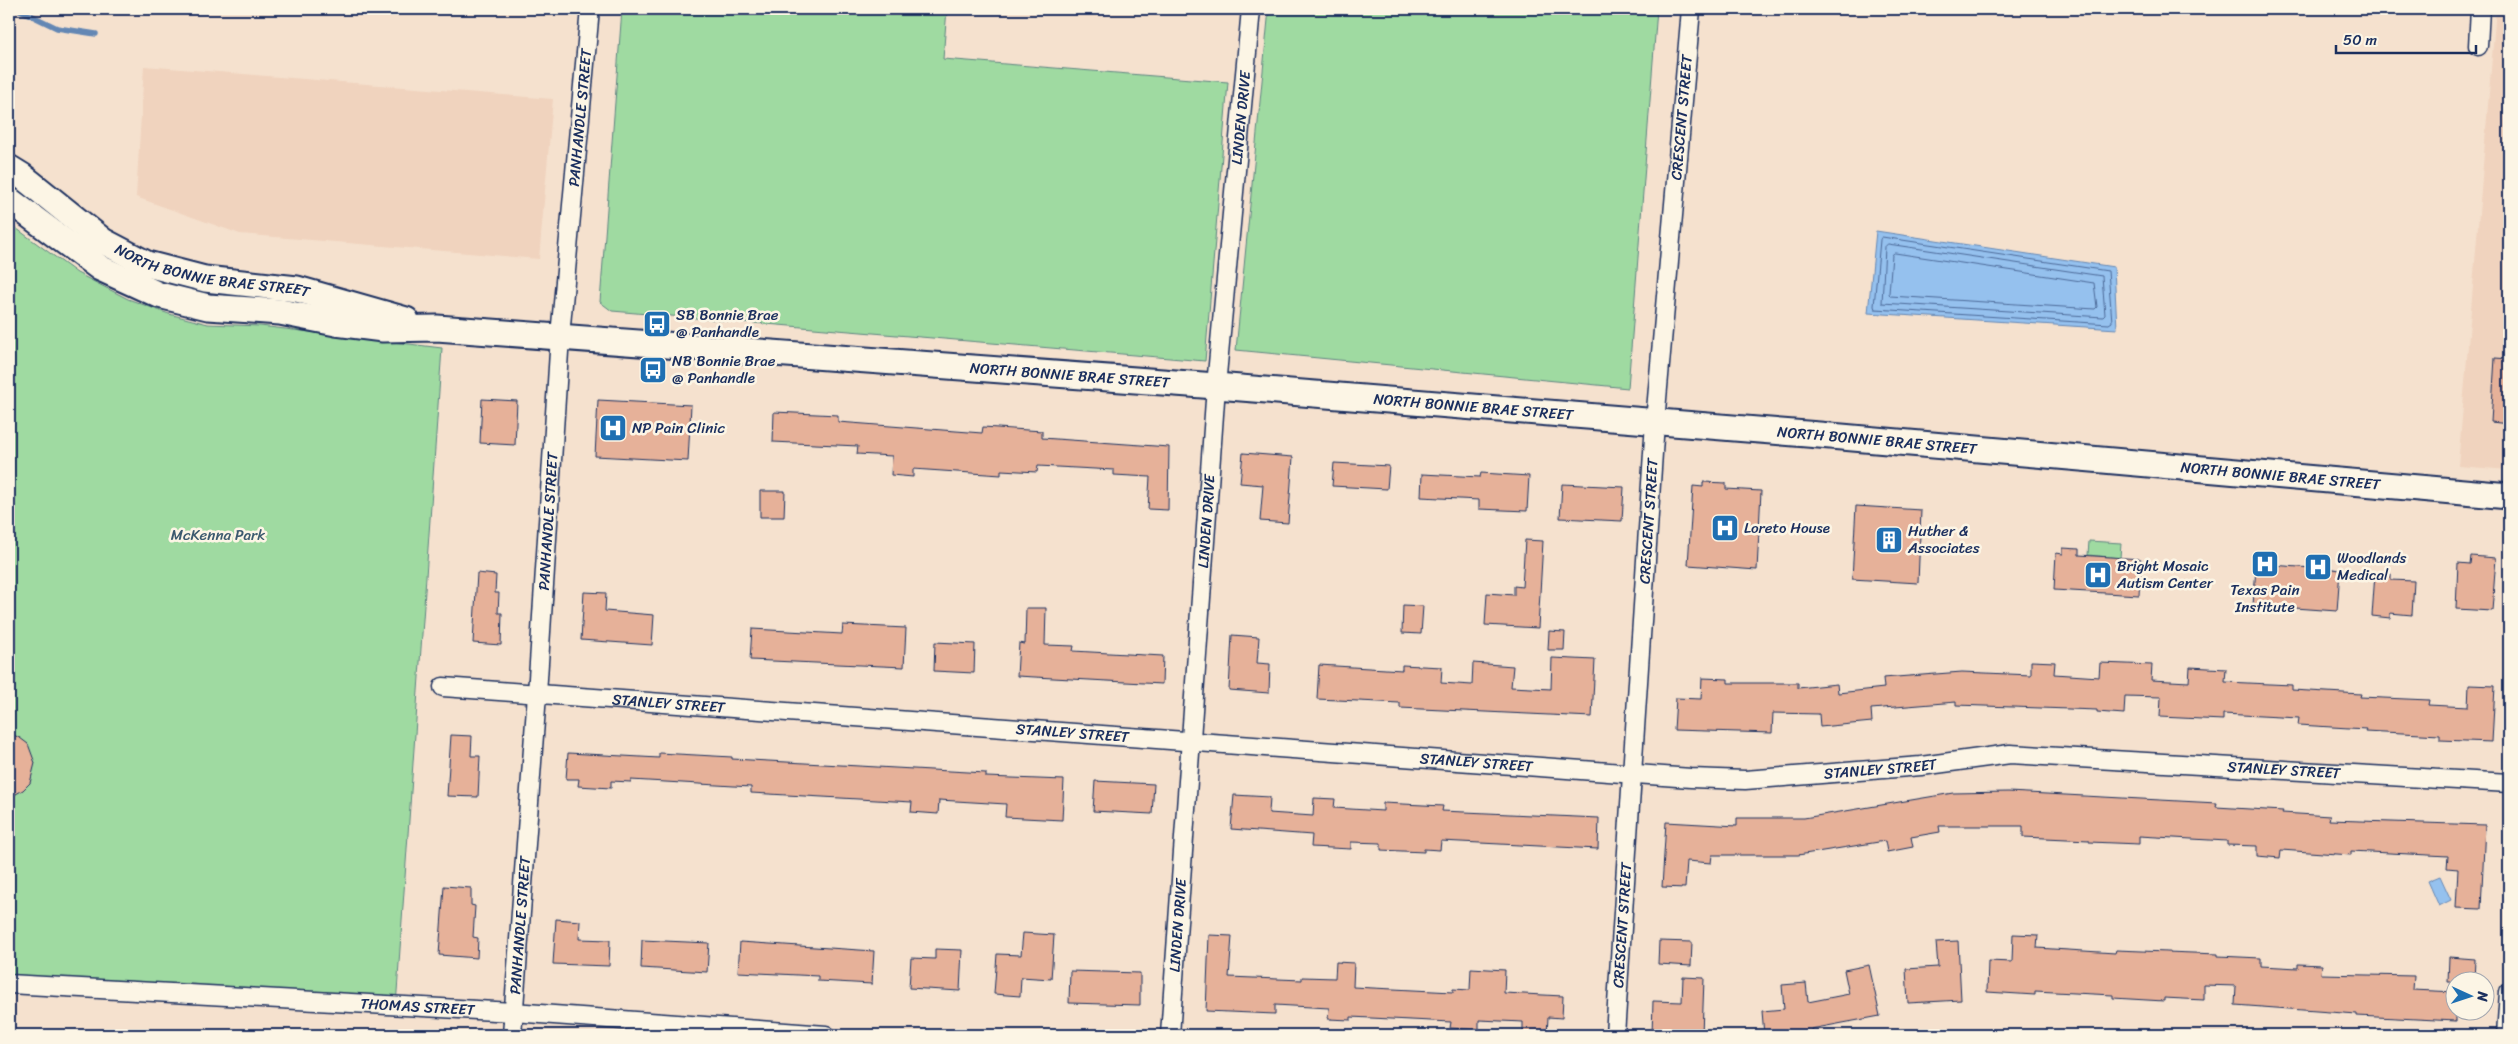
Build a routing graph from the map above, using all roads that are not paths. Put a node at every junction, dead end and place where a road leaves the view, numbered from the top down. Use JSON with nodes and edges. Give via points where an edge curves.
{"nodes":[{"id":1,"x":590,"y":9,"type":"edge"},
{"id":2,"x":1251,"y":9,"type":"edge"},
{"id":3,"x":1691,"y":9,"type":"edge"},
{"id":4,"x":2480,"y":9,"type":"edge"},
{"id":5,"x":2478,"y":46,"type":"dead end"},
{"id":6,"x":9,"y":168,"type":"edge"},
{"id":7,"x":9,"y":200,"type":"edge"},
{"id":8,"x":437,"y":328,"type":"junction"},
{"id":9,"x":560,"y":336,"type":"junction"},
{"id":10,"x":1216,"y":386,"type":"junction"},
{"id":11,"x":1654,"y":422,"type":"junction"},
{"id":12,"x":2509,"y":496,"type":"edge"},
{"id":13,"x":443,"y":687,"type":"dead end"},
{"id":14,"x":537,"y":694,"type":"junction"},
{"id":15,"x":1191,"y":741,"type":"junction"},
{"id":16,"x":1631,"y":773,"type":"junction"},
{"id":17,"x":2509,"y":783,"type":"edge"},
{"id":18,"x":9,"y":984,"type":"edge"},
{"id":19,"x":2509,"y":992,"type":"edge"},
{"id":20,"x":513,"y":1012,"type":"junction"},
{"id":21,"x":512,"y":1035,"type":"edge"},
{"id":22,"x":826,"y":1035,"type":"edge"},
{"id":23,"x":1170,"y":1035,"type":"edge"},
{"id":24,"x":1615,"y":1035,"type":"edge"},
{"id":25,"x":2506,"y":1035,"type":"edge"}],
"edges":[{"from":1,"to":9,"type":"street","name":"PANHANDLE STREET"},
{"from":2,"to":10,"type":"street","name":"LINDEN DRIVE"},
{"from":3,"to":11,"type":"street","name":"CRESCENT STREET"},
{"from":4,"to":5,"type":"street"},
{"from":6,"to":8,"type":"main road","name":"NORTH BONNIE BRAE STREET","via":[[104,241],[147,264],[205,279],[306,291]]},
{"from":7,"to":8,"type":"main road","name":"NORTH BONNIE BRAE STREET","via":[[100,268],[159,295],[208,306],[280,312],[383,329]]},
{"from":8,"to":9,"type":"main road","name":"NORTH BONNIE BRAE STREET"},
{"from":9,"to":10,"type":"main road","name":"NORTH BONNIE BRAE STREET"},
{"from":9,"to":14,"type":"street","name":"PANHANDLE STREET"},
{"from":10,"to":11,"type":"main road","name":"NORTH BONNIE BRAE STREET"},
{"from":10,"to":15,"type":"street","name":"LINDEN DRIVE"},
{"from":11,"to":12,"type":"main road","name":"NORTH BONNIE BRAE STREET"},
{"from":11,"to":16,"type":"street","name":"CRESCENT STREET"},
{"from":13,"to":14,"type":"street","name":"STANLEY STREET"},
{"from":14,"to":15,"type":"street","name":"STANLEY STREET"},
{"from":14,"to":20,"type":"street","name":"PANHANDLE STREET"},
{"from":15,"to":16,"type":"street","name":"STANLEY STREET"},
{"from":15,"to":23,"type":"street","name":"LINDEN DRIVE"},
{"from":16,"to":17,"type":"street","name":"STANLEY STREET","via":[[1745,780],[1921,766],[2010,754]]},
{"from":16,"to":24,"type":"street","name":"CRESCENT STREET"},
{"from":18,"to":20,"type":"street","name":"THOMAS STREET"},
{"from":19,"to":25,"type":"street"},
{"from":20,"to":21,"type":"street","name":"PANHANDLE STREET"},
{"from":20,"to":22,"type":"street","name":"THOMAS STREET"}]}
